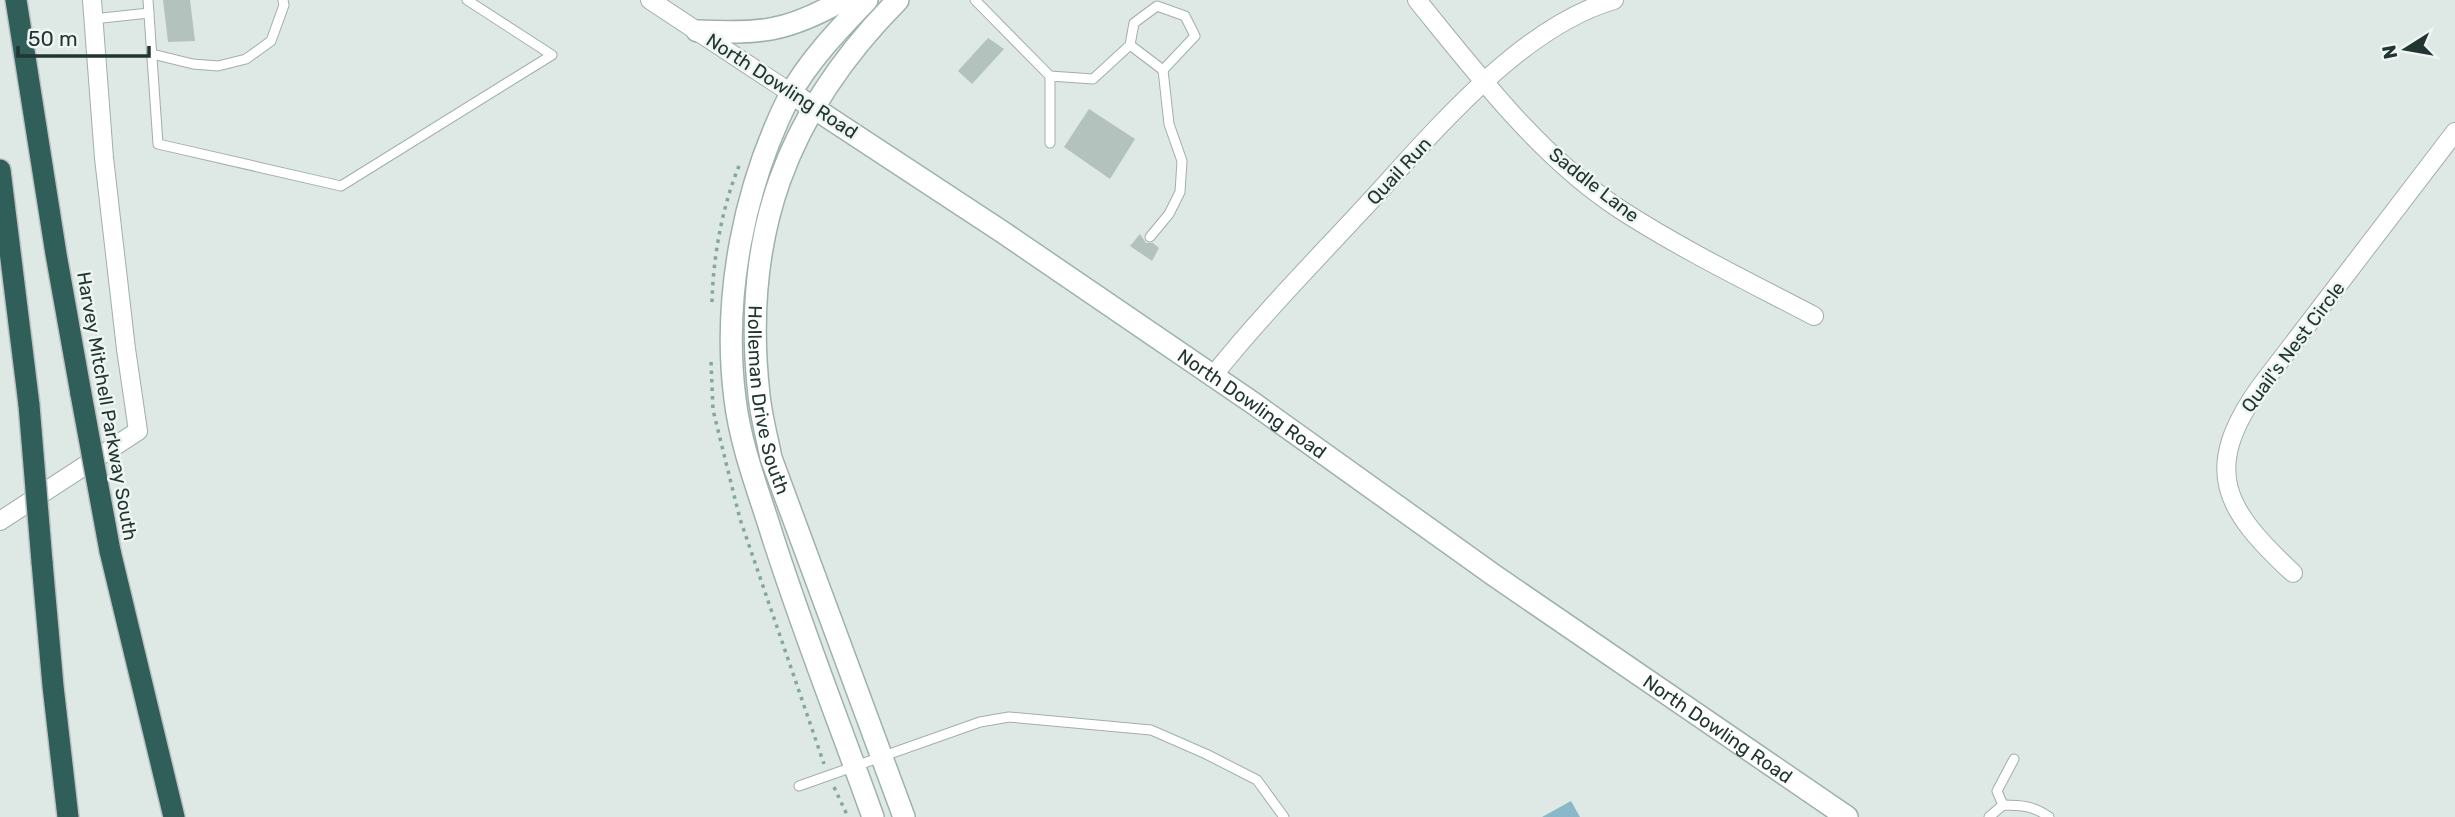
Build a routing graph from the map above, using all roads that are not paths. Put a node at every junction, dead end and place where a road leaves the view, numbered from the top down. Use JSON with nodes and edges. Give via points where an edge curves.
{"nodes":[{"id":1,"x":16,"y":0,"type":"edge"},
{"id":2,"x":22,"y":0,"type":"edge"},
{"id":3,"x":92,"y":0,"type":"edge"},
{"id":4,"x":148,"y":0,"type":"edge"},
{"id":5,"x":283,"y":0,"type":"edge"},
{"id":6,"x":467,"y":0,"type":"edge"},
{"id":7,"x":650,"y":0,"type":"edge"},
{"id":8,"x":843,"y":0,"type":"edge"},
{"id":9,"x":867,"y":0,"type":"edge"},
{"id":10,"x":898,"y":0,"type":"edge"},
{"id":11,"x":975,"y":0,"type":"edge"},
{"id":12,"x":1417,"y":0,"type":"edge"},
{"id":13,"x":1614,"y":0,"type":"edge"},
{"id":14,"x":149,"y":13,"type":"junction"},
{"id":15,"x":93,"y":19,"type":"junction"},
{"id":16,"x":697,"y":31,"type":"junction"},
{"id":17,"x":1130,"y":45,"type":"junction"},
{"id":18,"x":152,"y":54,"type":"junction"},
{"id":19,"x":24,"y":57,"type":"junction"},
{"id":20,"x":1163,"y":70,"type":"junction"},
{"id":21,"x":1050,"y":76,"type":"junction"},
{"id":22,"x":1483,"y":84,"type":"junction"},
{"id":23,"x":791,"y":93,"type":"junction"},
{"id":24,"x":813,"y":106,"type":"junction"},
{"id":25,"x":2455,"y":132,"type":"edge"},
{"id":26,"x":1051,"y":144,"type":"dead end"},
{"id":27,"x":0,"y":170,"type":"edge"},
{"id":28,"x":1150,"y":237,"type":"dead end"},
{"id":29,"x":1814,"y":316,"type":"dead end"},
{"id":30,"x":1212,"y":377,"type":"junction"},
{"id":31,"x":0,"y":521,"type":"edge"},
{"id":32,"x":2293,"y":573,"type":"dead end"},
{"id":33,"x":880,"y":756,"type":"junction"},
{"id":34,"x":2014,"y":759,"type":"dead end"},
{"id":35,"x":854,"y":764,"type":"junction"},
{"id":36,"x":799,"y":786,"type":"dead end"},
{"id":37,"x":2003,"y":805,"type":"junction"},
{"id":38,"x":68,"y":817,"type":"edge"},
{"id":39,"x":174,"y":817,"type":"edge"},
{"id":40,"x":873,"y":817,"type":"edge"},
{"id":41,"x":904,"y":817,"type":"edge"},
{"id":42,"x":1284,"y":817,"type":"edge"},
{"id":43,"x":1847,"y":817,"type":"edge"},
{"id":44,"x":1989,"y":817,"type":"edge"},
{"id":45,"x":2049,"y":817,"type":"edge"}],
"edges":[{"from":1,"to":19,"type":"highway","name":"Harvey Mitchell Parkway South"},
{"from":2,"to":19,"type":"highway"},
{"from":3,"to":15,"type":"street"},
{"from":4,"to":14,"type":"lane"},
{"from":5,"to":18,"type":"lane","via":[[271,41],[246,59],[218,66]]},
{"from":6,"to":18,"type":"lane","via":[[552,55],[341,186],[158,144]]},
{"from":7,"to":16,"type":"street","name":"North Dowling Road"},
{"from":8,"to":16,"type":"street","via":[[812,18],[779,29]]},
{"from":9,"to":23,"type":"street","name":"Holleman Drive South","via":[[832,37]]},
{"from":10,"to":24,"type":"street","name":"Holleman Drive South","via":[[865,33]]},
{"from":11,"to":21,"type":"lane"},
{"from":12,"to":22,"type":"street","name":"Saddle Lane"},
{"from":13,"to":22,"type":"street","name":"Quail Run","via":[[1576,15],[1539,38]]},
{"from":14,"to":15,"type":"lane"},
{"from":14,"to":18,"type":"lane"},
{"from":15,"to":31,"type":"street","via":[[104,158],[138,431]]},
{"from":16,"to":23,"type":"street","name":"North Dowling Road"},
{"from":17,"to":20,"type":"lane"},
{"from":17,"to":20,"type":"lane","via":[[1134,23],[1157,6],[1185,16],[1195,36]]},
{"from":17,"to":21,"type":"lane","via":[[1093,79]]},
{"from":19,"to":39,"type":"highway","name":"Harvey Mitchell Parkway South","bridge":true,"via":[[110,551]]},
{"from":20,"to":28,"type":"lane","via":[[1169,124],[1182,162],[1180,192]]},
{"from":21,"to":26,"type":"lane"},
{"from":22,"to":29,"type":"street","name":"Saddle Lane","via":[[1566,167],[1620,209]]},
{"from":22,"to":30,"type":"street","name":"Quail Run","via":[[1248,332]]},
{"from":23,"to":24,"type":"street","name":"North Dowling Road"},
{"from":23,"to":35,"type":"street","name":"Holleman Drive South","via":[[766,153],[739,243],[732,346],[735,400],[773,539]]},
{"from":24,"to":30,"type":"street","name":"North Dowling Road"},
{"from":24,"to":33,"type":"street","name":"Holleman Drive South","via":[[777,184],[766,228],[755,306],[759,398],[771,458]]},
{"from":25,"to":32,"type":"street","name":"Quail's Nest Circle","via":[[2260,387],[2228,444],[2226,479],[2236,508],[2259,542]]},
{"from":27,"to":38,"type":"highway","bridge":true,"via":[[29,405]]},
{"from":30,"to":43,"type":"street","name":"North Dowling Road"},
{"from":33,"to":35,"type":"lane"},
{"from":33,"to":41,"type":"street","name":"Holleman Drive South"},
{"from":33,"to":42,"type":"lane","via":[[980,722],[1009,717],[1151,730],[1257,780]]},
{"from":34,"to":37,"type":"lane","via":[[1997,791]]},
{"from":35,"to":36,"type":"lane"},
{"from":35,"to":40,"type":"street","name":"Holleman Drive South"},
{"from":37,"to":44,"type":"lane"},
{"from":37,"to":45,"type":"lane","via":[[2025,805]]}]}
